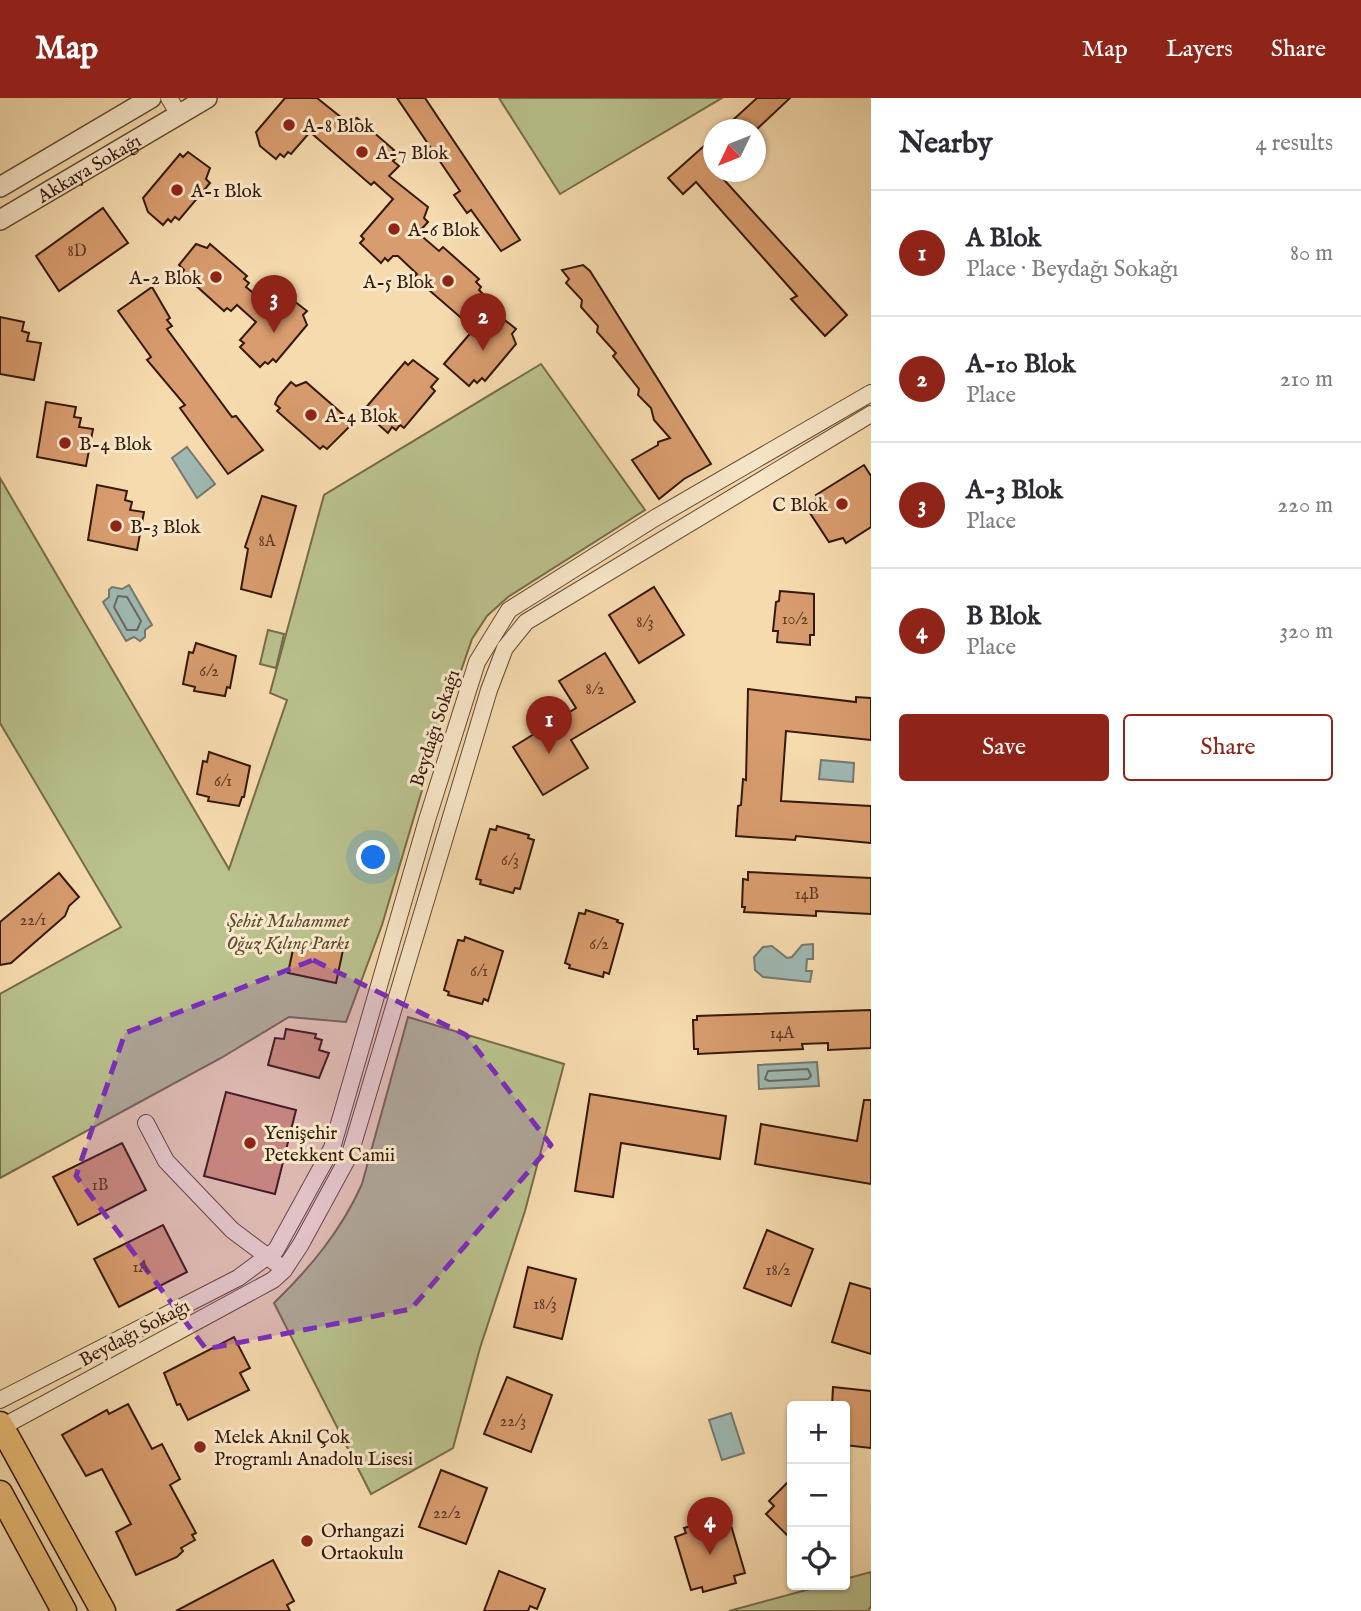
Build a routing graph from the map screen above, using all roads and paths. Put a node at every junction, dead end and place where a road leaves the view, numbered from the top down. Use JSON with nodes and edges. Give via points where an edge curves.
{"nodes":[{"id":1,"x":151,"y":98,"type":"edge"},
{"id":2,"x":207,"y":98,"type":"edge"},
{"id":3,"x":174,"y":106,"type":"edge"},
{"id":4,"x":0,"y":187,"type":"edge"},
{"id":5,"x":0,"y":220,"type":"edge"},
{"id":6,"x":871,"y":393,"type":"edge"},
{"id":7,"x":871,"y":414,"type":"edge"},
{"id":8,"x":146,"y":1123,"type":"dead end"},
{"id":9,"x":268,"y":1258,"type":"junction"},
{"id":10,"x":284,"y":1270,"type":"junction"},
{"id":11,"x":0,"y":1400,"type":"edge"},
{"id":12,"x":1,"y":1426,"type":"edge"},
{"id":13,"x":0,"y":1493,"type":"edge"},
{"id":14,"x":64,"y":1611,"type":"edge"},
{"id":15,"x":103,"y":1611,"type":"edge"}],
"edges":[{"from":1,"to":4,"type":"street","name":"Akkaya Sokağı"},
{"from":2,"to":3,"type":"street","name":"Akkaya Sokağı"},
{"from":3,"to":5,"type":"street","name":"Akkaya Sokağı"},
{"from":6,"to":9,"type":"street","name":"Beydağı Sokağı","via":[[655,518],[509,610],[502,620],[473,675],[332,1148]]},
{"from":7,"to":10,"type":"street","name":"Beydağı Sokağı","via":[[526,622],[505,648],[350,1154]]},
{"from":8,"to":9,"type":"street","via":[[166,1161],[232,1230]]},
{"from":9,"to":10,"type":"street"},
{"from":9,"to":11,"type":"street","name":"Beydağı Sokağı","via":[[238,1278]]},
{"from":10,"to":12,"type":"street","name":"Beydağı Sokağı","via":[[254,1291]]},
{"from":12,"to":15,"type":"main road"},
{"from":13,"to":14,"type":"main road"}]}
